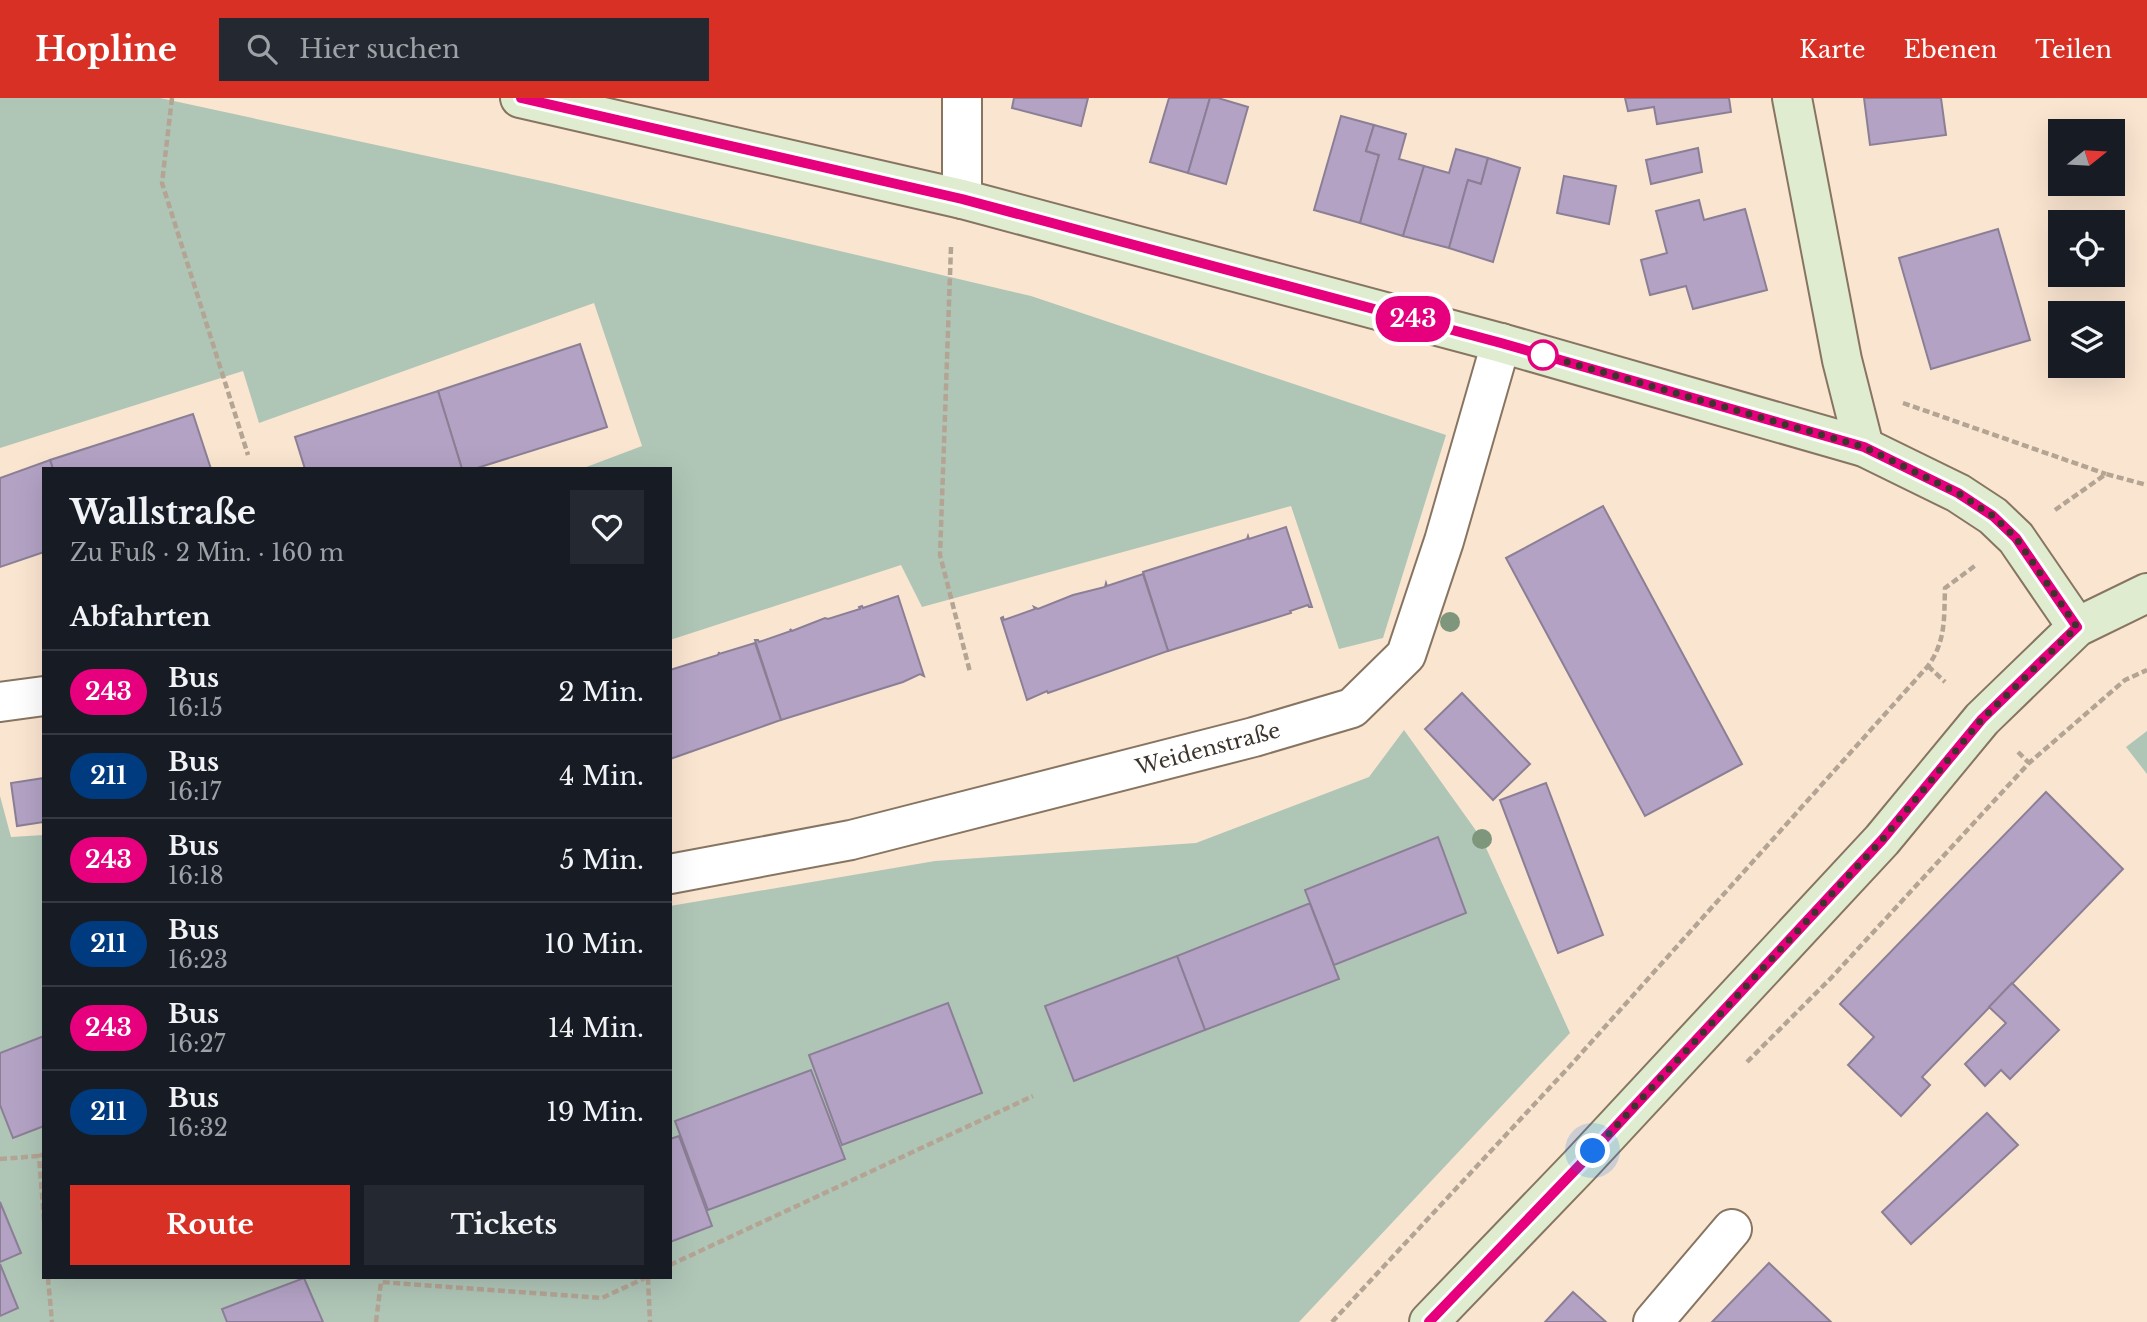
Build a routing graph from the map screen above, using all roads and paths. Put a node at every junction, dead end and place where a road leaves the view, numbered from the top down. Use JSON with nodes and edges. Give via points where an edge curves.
{"nodes":[{"id":1,"x":172,"y":98,"type":"edge"},
{"id":2,"x":520,"y":98,"type":"edge"},
{"id":3,"x":962,"y":98,"type":"edge"},
{"id":4,"x":1792,"y":98,"type":"edge"},
{"id":5,"x":962,"y":199,"type":"junction"},
{"id":6,"x":1501,"y":343,"type":"junction"},
{"id":7,"x":1848,"y":386,"type":"junction"},
{"id":8,"x":1864,"y":447,"type":"junction"},
{"id":9,"x":248,"y":455,"type":"dead end"},
{"id":10,"x":2106,"y":474,"type":"junction"},
{"id":11,"x":2147,"y":485,"type":"edge"},
{"id":12,"x":2084,"y":490,"type":"dead end"},
{"id":13,"x":1957,"y":579,"type":"dead end"},
{"id":14,"x":2147,"y":593,"type":"edge"},
{"id":15,"x":2077,"y":627,"type":"junction"},
{"id":16,"x":1928,"y":666,"type":"junction"},
{"id":17,"x":2147,"y":670,"type":"edge"},
{"id":18,"x":970,"y":672,"type":"dead end"},
{"id":19,"x":1945,"y":682,"type":"dead end"},
{"id":20,"x":42,"y":696,"type":"edge"},
{"id":21,"x":0,"y":702,"type":"edge"},
{"id":22,"x":2018,"y":752,"type":"dead end"},
{"id":23,"x":2029,"y":763,"type":"junction"},
{"id":24,"x":672,"y":874,"type":"edge"},
{"id":25,"x":1744,"y":1066,"type":"dead end"},
{"id":26,"x":1033,"y":1096,"type":"dead end"},
{"id":27,"x":41,"y":1155,"type":"edge"},
{"id":28,"x":0,"y":1159,"type":"edge"},
{"id":29,"x":42,"y":1177,"type":"edge"},
{"id":30,"x":1732,"y":1229,"type":"dead end"},
{"id":31,"x":672,"y":1264,"type":"edge"},
{"id":32,"x":48,"y":1279,"type":"edge"},
{"id":33,"x":644,"y":1279,"type":"edge"},
{"id":34,"x":646,"y":1279,"type":"edge"},
{"id":35,"x":52,"y":1322,"type":"edge"},
{"id":36,"x":376,"y":1322,"type":"edge"},
{"id":37,"x":650,"y":1322,"type":"edge"},
{"id":38,"x":1332,"y":1322,"type":"edge"},
{"id":39,"x":1429,"y":1322,"type":"edge"},
{"id":40,"x":1653,"y":1322,"type":"edge"}],
"edges":[{"from":1,"to":9,"type":"path","via":[[162,183]]},
{"from":2,"to":5,"type":"main road"},
{"from":3,"to":5,"type":"street"},
{"from":4,"to":7,"type":"main road"},
{"from":5,"to":6,"type":"main road"},
{"from":5,"to":18,"type":"path","via":[[950,251],[940,555]]},
{"from":6,"to":8,"type":"main road"},
{"from":6,"to":24,"type":"street","name":"Weidenstraße","via":[[1406,655],[1352,708],[876,834]]},
{"from":7,"to":8,"type":"main road"},
{"from":7,"to":10,"type":"path"},
{"from":8,"to":15,"type":"main road","via":[[1958,493],[1993,516],[2016,538]]},
{"from":10,"to":11,"type":"path"},
{"from":10,"to":12,"type":"path"},
{"from":13,"to":16,"type":"path","via":[[1945,588],[1939,650]]},
{"from":14,"to":15,"type":"main road"},
{"from":15,"to":39,"type":"main road","via":[[1982,719],[1882,840]]},
{"from":16,"to":19,"type":"path"},
{"from":16,"to":38,"type":"path","via":[[1569,1067]]},
{"from":17,"to":23,"type":"path","via":[[2125,680]]},
{"from":20,"to":21,"type":"street"},
{"from":22,"to":23,"type":"path"},
{"from":23,"to":25,"type":"path"},
{"from":26,"to":31,"type":"path"},
{"from":27,"to":28,"type":"path"},
{"from":27,"to":29,"type":"path"},
{"from":30,"to":40,"type":"street"},
{"from":32,"to":35,"type":"path"},
{"from":33,"to":36,"type":"path","via":[[602,1298],[382,1282]]},
{"from":34,"to":37,"type":"path"}]}
